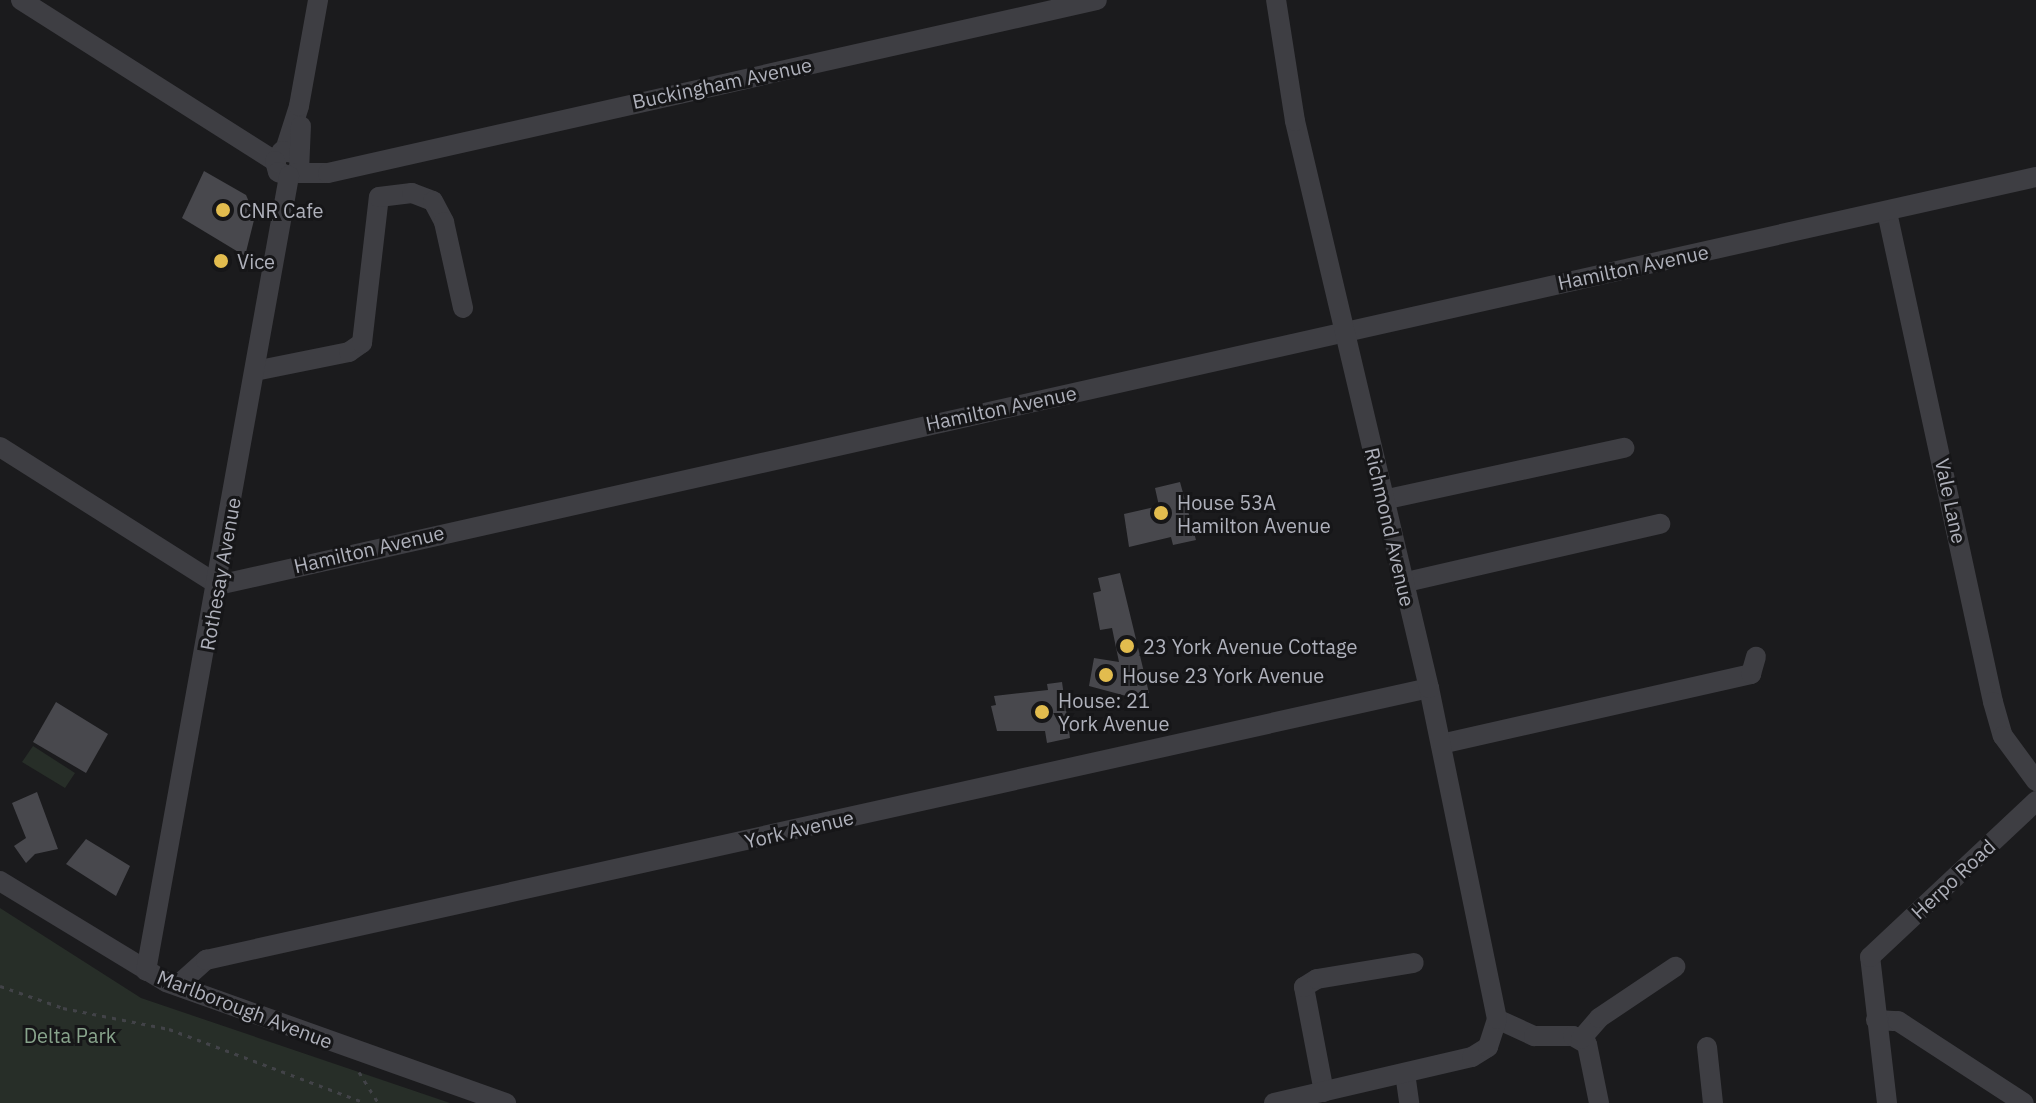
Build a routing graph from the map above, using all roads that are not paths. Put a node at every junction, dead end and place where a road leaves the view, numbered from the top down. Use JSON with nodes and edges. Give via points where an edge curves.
{"nodes":[{"id":1,"x":21,"y":0,"type":"edge"},
{"id":2,"x":318,"y":0,"type":"edge"},
{"id":3,"x":1097,"y":0,"type":"edge"},
{"id":4,"x":1266,"y":0,"type":"edge"},
{"id":5,"x":1276,"y":10,"type":"edge"},
{"id":6,"x":290,"y":161,"type":"junction"},
{"id":7,"x":2036,"y":177,"type":"edge"},
{"id":8,"x":1887,"y":212,"type":"junction"},
{"id":9,"x":463,"y":308,"type":"dead end"},
{"id":10,"x":1345,"y":334,"type":"junction"},
{"id":11,"x":255,"y":371,"type":"junction"},
{"id":12,"x":0,"y":447,"type":"edge"},
{"id":13,"x":1624,"y":448,"type":"dead end"},
{"id":14,"x":1383,"y":500,"type":"junction"},
{"id":15,"x":1660,"y":524,"type":"dead end"},
{"id":16,"x":1402,"y":583,"type":"junction"},
{"id":17,"x":218,"y":585,"type":"junction"},
{"id":18,"x":1756,"y":657,"type":"dead end"},
{"id":19,"x":1429,"y":688,"type":"junction"},
{"id":20,"x":1441,"y":744,"type":"junction"},
{"id":21,"x":2036,"y":781,"type":"edge"},
{"id":22,"x":2036,"y":801,"type":"edge"},
{"id":23,"x":0,"y":881,"type":"edge"},
{"id":24,"x":1414,"y":963,"type":"dead end"},
{"id":25,"x":1675,"y":967,"type":"dead end"},
{"id":26,"x":146,"y":971,"type":"junction"},
{"id":27,"x":178,"y":985,"type":"junction"},
{"id":28,"x":1876,"y":1020,"type":"junction"},
{"id":29,"x":1496,"y":1027,"type":"junction"},
{"id":30,"x":1581,"y":1039,"type":"junction"},
{"id":31,"x":1707,"y":1047,"type":"dead end"},
{"id":32,"x":1405,"y":1073,"type":"junction"},
{"id":33,"x":1324,"y":1092,"type":"junction"},
{"id":34,"x":506,"y":1103,"type":"edge"},
{"id":35,"x":1274,"y":1103,"type":"edge"},
{"id":36,"x":1409,"y":1103,"type":"edge"},
{"id":37,"x":1599,"y":1103,"type":"edge"},
{"id":38,"x":1713,"y":1103,"type":"edge"},
{"id":39,"x":1887,"y":1103,"type":"edge"},
{"id":40,"x":2024,"y":1103,"type":"edge"}],
"edges":[{"from":1,"to":6,"type":"street","name":"Buckingham Avenue","via":[[236,136]]},
{"from":2,"to":6,"type":"street","name":"Rothesay Avenue"},
{"from":3,"to":6,"type":"street","name":"Buckingham Avenue","via":[[347,165]]},
{"from":4,"to":5,"type":"street","name":"Richmond Avenue"},
{"from":5,"to":10,"type":"street","name":"Richmond Avenue"},
{"from":6,"to":11,"type":"street","name":"Rothesay Avenue"},
{"from":7,"to":8,"type":"street","name":"Hamilton Avenue"},
{"from":8,"to":10,"type":"street","name":"Hamilton Avenue"},
{"from":8,"to":21,"type":"street","name":"Vale Lane","via":[[1993,702],[2003,736]]},
{"from":9,"to":11,"type":"street","via":[[444,222],[433,201],[412,193],[379,197],[362,343],[349,352]]},
{"from":10,"to":14,"type":"street","name":"Richmond Avenue"},
{"from":10,"to":17,"type":"street","name":"Hamilton Avenue"},
{"from":11,"to":17,"type":"street","name":"Rothesay Avenue"},
{"from":12,"to":17,"type":"street"},
{"from":13,"to":14,"type":"street"},
{"from":14,"to":16,"type":"street","name":"Richmond Avenue"},
{"from":15,"to":16,"type":"street"},
{"from":16,"to":19,"type":"street","name":"Richmond Avenue"},
{"from":17,"to":26,"type":"street","name":"Rothesay Avenue"},
{"from":18,"to":20,"type":"street","via":[[1751,674]]},
{"from":19,"to":20,"type":"street","name":"Richmond Avenue"},
{"from":19,"to":27,"type":"street","name":"York Avenue","via":[[206,960]]},
{"from":20,"to":29,"type":"street","name":"Richmond Avenue"},
{"from":22,"to":28,"type":"street","name":"Herpo Road","via":[[1870,957]]},
{"from":23,"to":26,"type":"street","name":"Marlborough Avenue"},
{"from":24,"to":33,"type":"street","via":[[1317,979],[1304,987]]},
{"from":25,"to":30,"type":"street","via":[[1599,1018]]},
{"from":26,"to":27,"type":"street","name":"Marlborough Avenue"},
{"from":27,"to":34,"type":"street","name":"Marlborough Avenue"},
{"from":28,"to":39,"type":"street"},
{"from":28,"to":40,"type":"street","via":[[1898,1021]]},
{"from":29,"to":30,"type":"street"},
{"from":29,"to":32,"type":"street","via":[[1472,1057]]},
{"from":30,"to":37,"type":"street","via":[[1591,1053]]},
{"from":31,"to":38,"type":"street"},
{"from":32,"to":33,"type":"street"},
{"from":32,"to":36,"type":"street"},
{"from":33,"to":35,"type":"street"}]}
